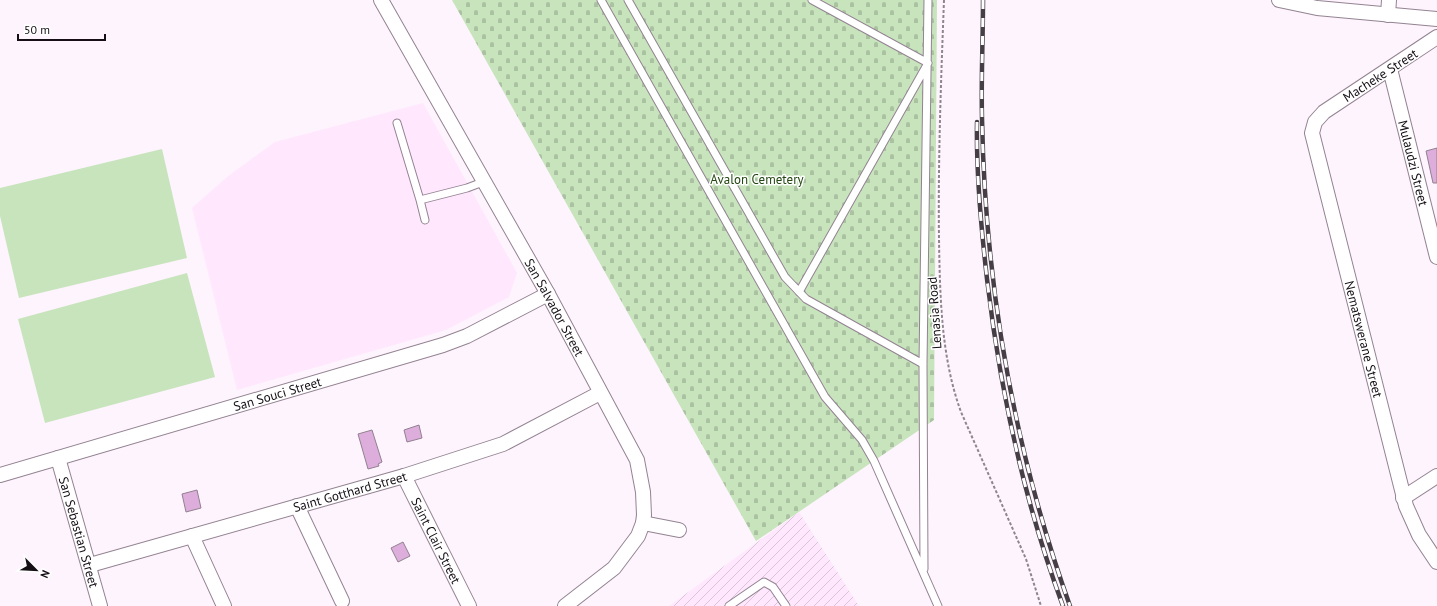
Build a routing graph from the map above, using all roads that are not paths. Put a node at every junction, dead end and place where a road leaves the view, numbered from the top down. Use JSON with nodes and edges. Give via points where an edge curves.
{"nodes":[{"id":1,"x":381,"y":0,"type":"edge"},
{"id":2,"x":601,"y":0,"type":"edge"},
{"id":3,"x":628,"y":0,"type":"edge"},
{"id":4,"x":812,"y":0,"type":"edge"},
{"id":5,"x":928,"y":0,"type":"edge"},
{"id":6,"x":1279,"y":0,"type":"edge"},
{"id":7,"x":1389,"y":0,"type":"edge"},
{"id":8,"x":1317,"y":4,"type":"edge"},
{"id":9,"x":1388,"y":15,"type":"junction"},
{"id":10,"x":1437,"y":19,"type":"edge"},
{"id":11,"x":1437,"y":37,"type":"edge"},
{"id":12,"x":928,"y":63,"type":"junction"},
{"id":13,"x":1390,"y":69,"type":"junction"},
{"id":14,"x":1324,"y":112,"type":"joint"},
{"id":15,"x":397,"y":123,"type":"dead end"},
{"id":16,"x":483,"y":182,"type":"junction"},
{"id":17,"x":420,"y":200,"type":"junction"},
{"id":18,"x":425,"y":220,"type":"dead end"},
{"id":19,"x":1437,"y":257,"type":"edge"},
{"id":20,"x":799,"y":292,"type":"junction"},
{"id":21,"x":548,"y":294,"type":"junction"},
{"id":22,"x":923,"y":364,"type":"junction"},
{"id":23,"x":600,"y":392,"type":"junction"},
{"id":24,"x":58,"y":458,"type":"junction"},
{"id":25,"x":0,"y":476,"type":"edge"},
{"id":26,"x":404,"y":476,"type":"junction"},
{"id":27,"x":1437,"y":476,"type":"edge"},
{"id":28,"x":1403,"y":498,"type":"junction"},
{"id":29,"x":297,"y":506,"type":"junction"},
{"id":30,"x":643,"y":523,"type":"junction"},
{"id":31,"x":679,"y":530,"type":"dead end"},
{"id":32,"x":192,"y":536,"type":"junction"},
{"id":33,"x":1437,"y":562,"type":"edge"},
{"id":34,"x":90,"y":565,"type":"junction"},
{"id":35,"x":924,"y":571,"type":"junction"},
{"id":36,"x":342,"y":601,"type":"dead end"},
{"id":37,"x":100,"y":606,"type":"edge"},
{"id":38,"x":224,"y":606,"type":"edge"},
{"id":39,"x":469,"y":606,"type":"edge"},
{"id":40,"x":565,"y":606,"type":"edge"},
{"id":41,"x":729,"y":606,"type":"edge"},
{"id":42,"x":786,"y":606,"type":"edge"},
{"id":43,"x":938,"y":606,"type":"edge"}],
"edges":[{"from":1,"to":16,"type":"street","name":"San Salvador Street"},
{"from":2,"to":35,"type":"lane","via":[[825,397],[862,440],[874,461]]},
{"from":3,"to":20,"type":"lane","via":[[786,277]]},
{"from":4,"to":12,"type":"lane"},
{"from":5,"to":12,"type":"lane"},
{"from":6,"to":8,"type":"street"},
{"from":7,"to":9,"type":"street"},
{"from":8,"to":9,"type":"street"},
{"from":9,"to":10,"type":"street"},
{"from":11,"to":13,"type":"street","name":"Macheke Street"},
{"from":12,"to":20,"type":"lane"},
{"from":12,"to":22,"type":"lane"},
{"from":13,"to":14,"type":"street","name":"Macheke Street"},
{"from":13,"to":19,"type":"street","name":"Mulaudzi Street"},
{"from":14,"to":28,"type":"street","name":"Nematswerane Street","via":[[1315,122],[1312,138]]},
{"from":15,"to":17,"type":"lane"},
{"from":16,"to":17,"type":"lane"},
{"from":16,"to":21,"type":"street","name":"San Salvador Street"},
{"from":17,"to":18,"type":"lane"},
{"from":20,"to":22,"type":"lane","via":[[806,299]]},
{"from":21,"to":23,"type":"street","name":"San Salvador Street"},
{"from":21,"to":24,"type":"street","name":"San Souci Street","via":[[467,336],[443,345]]},
{"from":22,"to":35,"type":"lane"},
{"from":23,"to":26,"type":"street","name":"Saint Gotthard Street","via":[[503,444]]},
{"from":23,"to":30,"type":"street","name":"San Salvador Street","via":[[637,460],[643,492]]},
{"from":24,"to":25,"type":"street","name":"San Souci Street"},
{"from":24,"to":34,"type":"street","name":"San Sebastian Street"},
{"from":26,"to":29,"type":"street","name":"Saint Gotthard Street"},
{"from":26,"to":39,"type":"street","name":"Saint Clair Street"},
{"from":27,"to":28,"type":"street"},
{"from":28,"to":33,"type":"street","name":"Nematswerane Street","via":[[1412,522]]},
{"from":29,"to":32,"type":"street","name":"Saint Gotthard Street"},
{"from":29,"to":36,"type":"street"},
{"from":30,"to":31,"type":"street"},
{"from":30,"to":40,"type":"street","name":"San Salvador Street","via":[[628,552],[614,568]]},
{"from":32,"to":34,"type":"street","name":"Saint Gotthard Street"},
{"from":32,"to":38,"type":"street"},
{"from":34,"to":37,"type":"street","name":"San Sebastian Street"},
{"from":35,"to":43,"type":"lane"},
{"from":41,"to":42,"type":"lane","via":[[764,582],[773,587]]}]}
